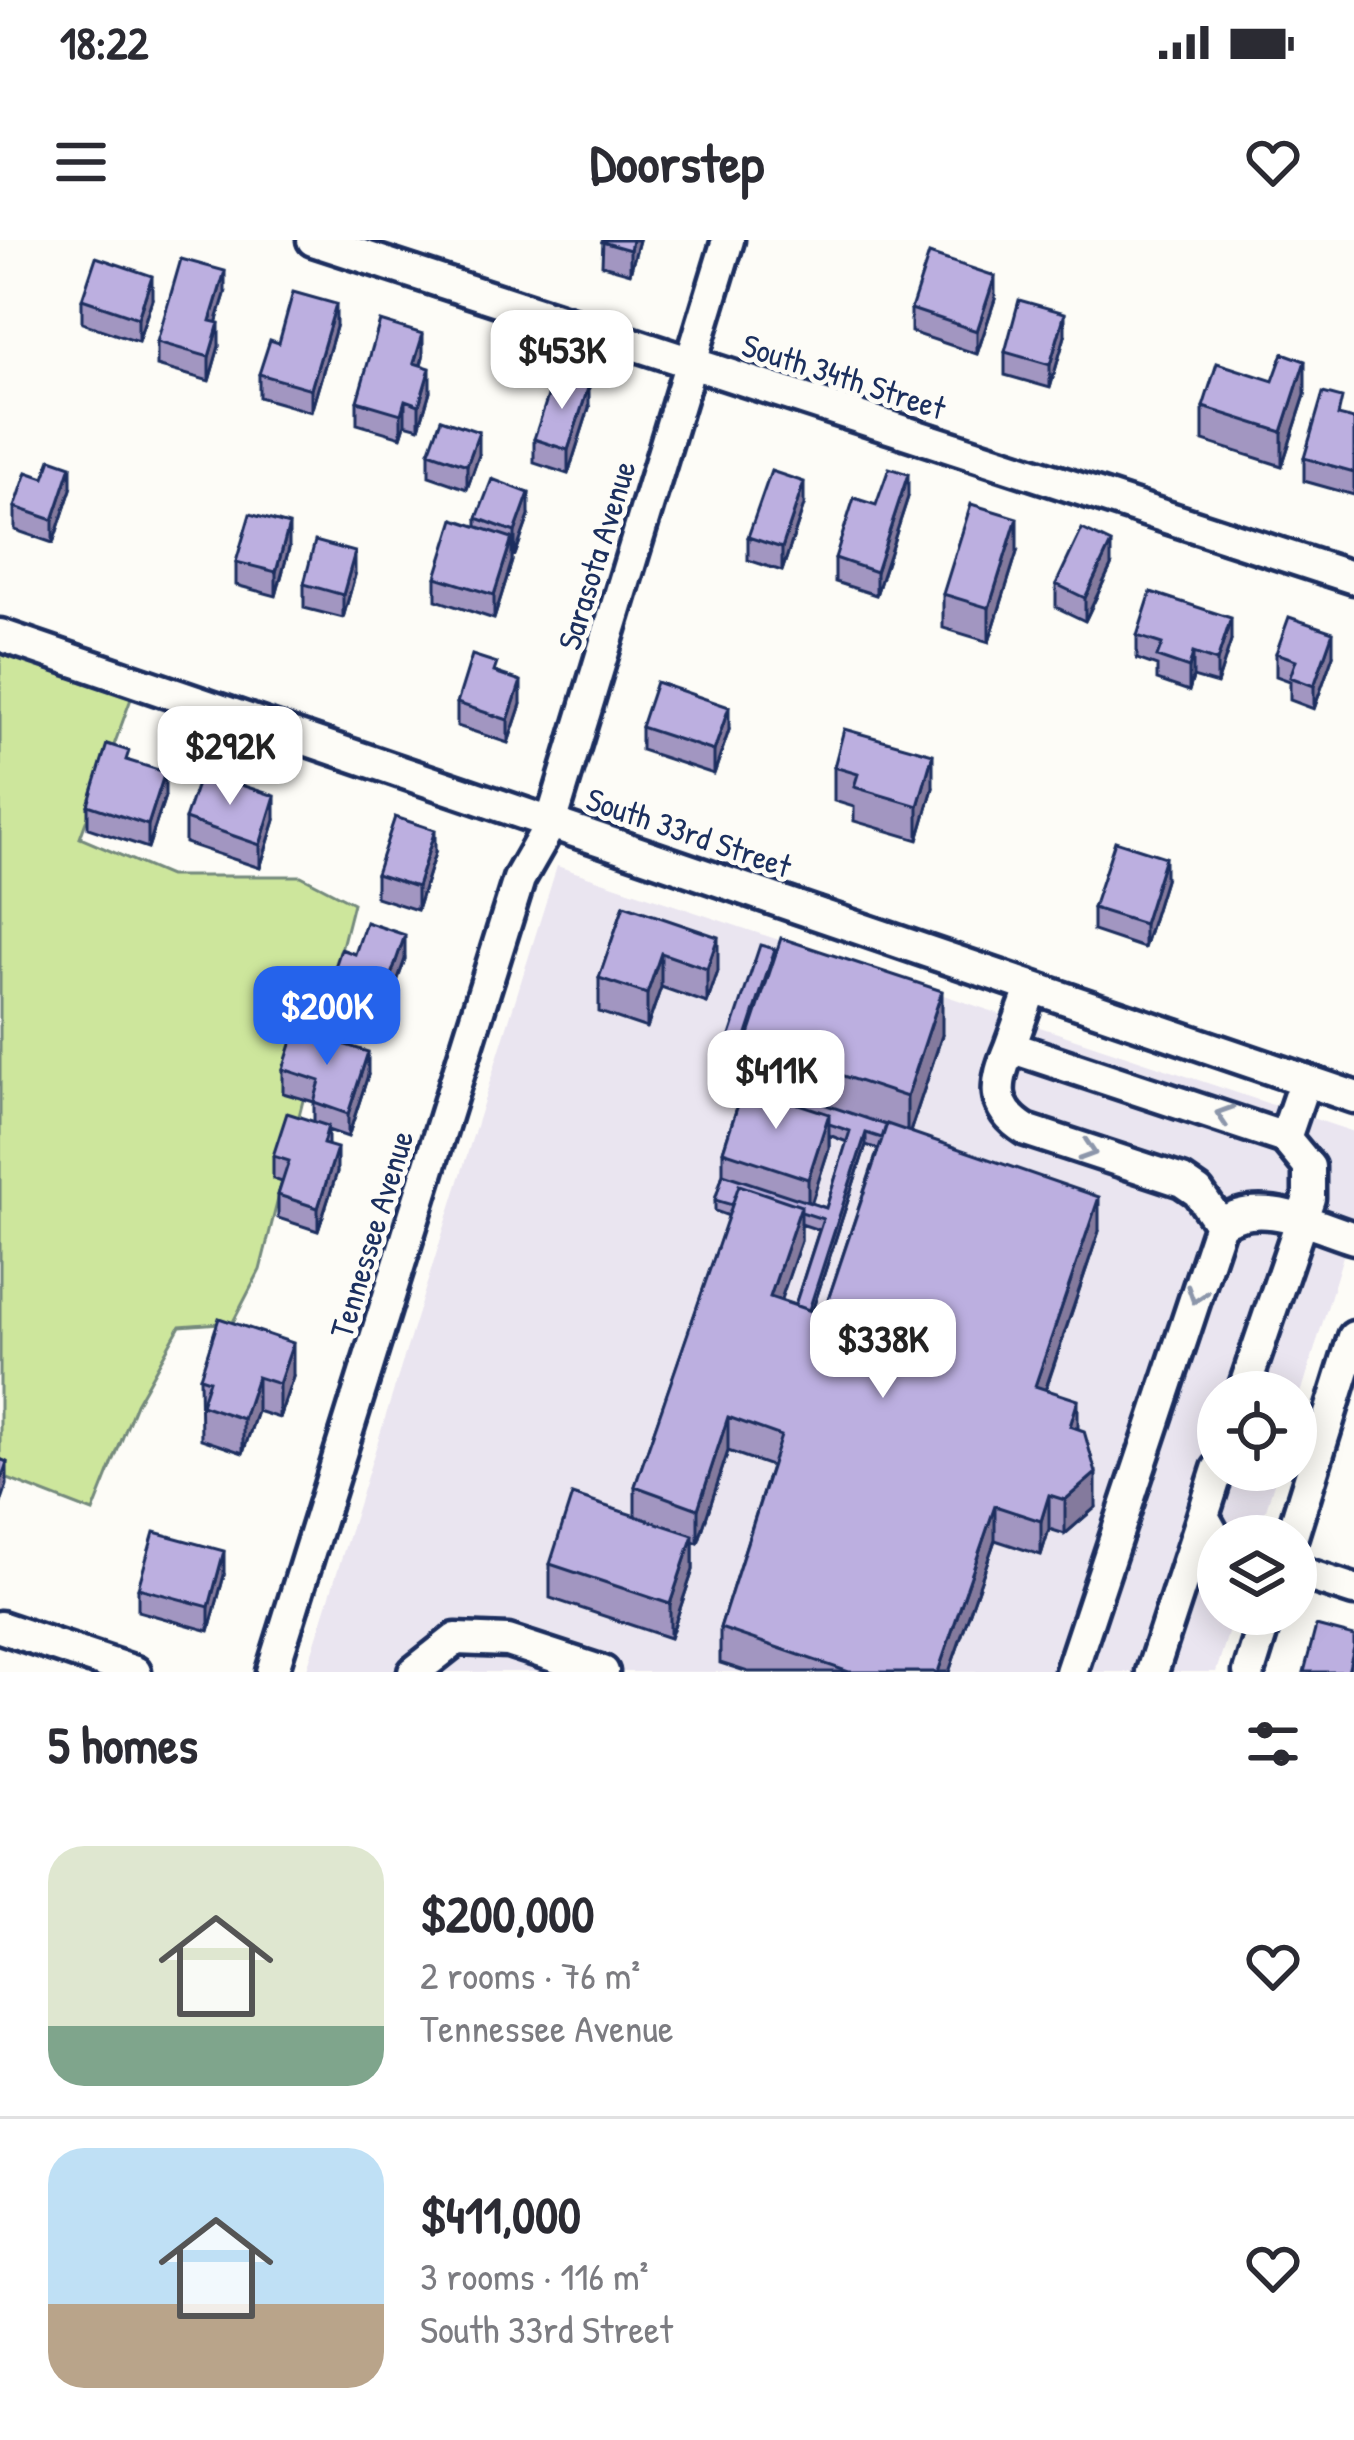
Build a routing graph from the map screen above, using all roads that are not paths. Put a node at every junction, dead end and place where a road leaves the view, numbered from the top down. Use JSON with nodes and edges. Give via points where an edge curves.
{"nodes":[{"id":1,"x":313,"y":240,"type":"edge"},
{"id":2,"x":728,"y":240,"type":"edge"},
{"id":3,"x":692,"y":366,"type":"junction"},
{"id":4,"x":1354,"y":578,"type":"edge"},
{"id":5,"x":0,"y":635,"type":"edge"},
{"id":6,"x":550,"y":823,"type":"junction"},
{"id":7,"x":1030,"y":989,"type":"junction"},
{"id":8,"x":1010,"y":1047,"type":"junction"},
{"id":9,"x":1305,"y":1080,"type":"junction"},
{"id":10,"x":1354,"y":1097,"type":"edge"},
{"id":11,"x":1285,"y":1138,"type":"junction"},
{"id":12,"x":1300,"y":1221,"type":"junction"},
{"id":13,"x":1220,"y":1224,"type":"junction"},
{"id":14,"x":1354,"y":1238,"type":"edge"},
{"id":15,"x":1354,"y":1337,"type":"edge"},
{"id":16,"x":1250,"y":1371,"type":"edge"},
{"id":17,"x":1299,"y":1515,"type":"edge"},
{"id":18,"x":1197,"y":1561,"type":"edge"},
{"id":19,"x":1317,"y":1578,"type":"edge"},
{"id":20,"x":1354,"y":1590,"type":"edge"},
{"id":21,"x":0,"y":1627,"type":"edge"},
{"id":22,"x":1260,"y":1635,"type":"edge"},
{"id":23,"x":135,"y":1672,"type":"edge"},
{"id":24,"x":272,"y":1672,"type":"edge"},
{"id":25,"x":414,"y":1672,"type":"edge"},
{"id":26,"x":603,"y":1672,"type":"edge"},
{"id":27,"x":1071,"y":1672,"type":"edge"},
{"id":28,"x":1152,"y":1672,"type":"edge"},
{"id":29,"x":1249,"y":1672,"type":"edge"}],
"edges":[{"from":1,"to":3,"type":"street","name":"South 34th Street"},
{"from":2,"to":3,"type":"street","name":"Sarasota Avenue"},
{"from":3,"to":4,"type":"street","name":"South 34th Street"},
{"from":3,"to":6,"type":"street","name":"Sarasota Avenue"},
{"from":5,"to":6,"type":"street","name":"South 33rd Street"},
{"from":6,"to":7,"type":"street","name":"South 33rd Street"},
{"from":6,"to":24,"type":"street","name":"Tennessee Avenue","via":[[519,879]]},
{"from":7,"to":8,"type":"street"},
{"from":7,"to":9,"type":"street","name":"South 33rd Street"},
{"from":11,"to":8,"type":"street","one_way":true},
{"from":8,"to":13,"type":"street","one_way":true,"via":[[997,1101],[1008,1119],[1182,1181]]},
{"from":9,"to":10,"type":"street","name":"South 33rd Street"},
{"from":9,"to":11,"type":"street"},
{"from":11,"to":12,"type":"street","via":[[1310,1167]]},
{"from":12,"to":13,"type":"street","via":[[1263,1210],[1240,1211]]},
{"from":12,"to":14,"type":"street"},
{"from":12,"to":16,"type":"street"},
{"from":13,"to":27,"type":"street","one_way":true},
{"from":15,"to":17,"type":"street"},
{"from":18,"to":28,"type":"street"},
{"from":19,"to":20,"type":"street"},
{"from":21,"to":23,"type":"street"},
{"from":22,"to":29,"type":"street"},
{"from":25,"to":26,"type":"street","via":[[456,1639],[508,1640]]}]}
